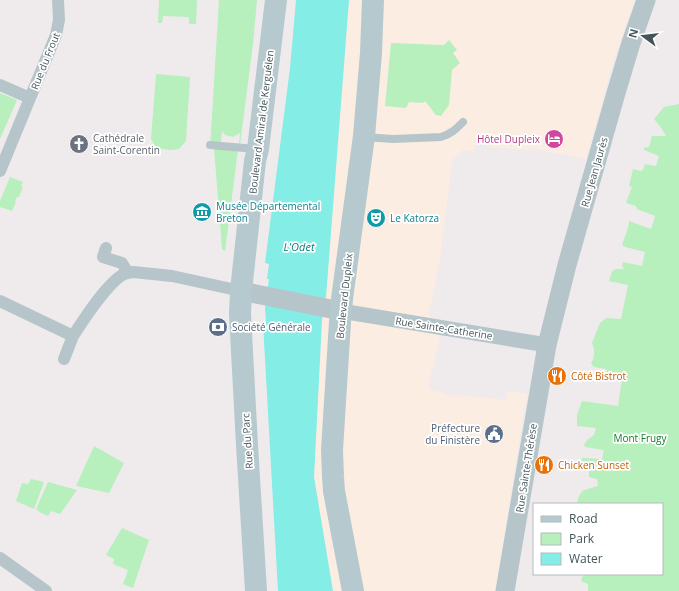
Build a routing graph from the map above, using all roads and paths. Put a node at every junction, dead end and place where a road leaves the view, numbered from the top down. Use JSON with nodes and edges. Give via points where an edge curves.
{"nodes":[{"id":1,"x":58,"y":0,"type":"edge"},
{"id":2,"x":276,"y":0,"type":"edge"},
{"id":3,"x":373,"y":0,"type":"edge"},
{"id":4,"x":646,"y":0,"type":"edge"},
{"id":5,"x":0,"y":85,"type":"edge"},
{"id":6,"x":30,"y":98,"type":"junction"},
{"id":7,"x":463,"y":122,"type":"dead end"},
{"id":8,"x":364,"y":136,"type":"junction"},
{"id":9,"x":210,"y":145,"type":"dead end"},
{"id":10,"x":258,"y":149,"type":"junction"},
{"id":11,"x":0,"y":171,"type":"edge"},
{"id":12,"x":106,"y":248,"type":"dead end"},
{"id":13,"x":128,"y":273,"type":"junction"},
{"id":14,"x":241,"y":291,"type":"junction"},
{"id":15,"x":0,"y":301,"type":"edge"},
{"id":16,"x":333,"y":309,"type":"junction"},
{"id":17,"x":73,"y":336,"type":"junction"},
{"id":18,"x":547,"y":345,"type":"junction"},
{"id":19,"x":64,"y":359,"type":"dead end"},
{"id":20,"x":0,"y":558,"type":"edge"},
{"id":21,"x":46,"y":591,"type":"edge"},
{"id":22,"x":256,"y":591,"type":"edge"},
{"id":23,"x":353,"y":591,"type":"edge"},
{"id":24,"x":505,"y":591,"type":"edge"}],
"edges":[{"from":1,"to":6,"type":"street","name":"Rue du Frout","via":[[58,29]]},
{"from":2,"to":10,"type":"main road","name":"Boulevard Amiral de Kerguélen"},
{"from":3,"to":8,"type":"main road","name":"Boulevard Dupleix"},
{"from":4,"to":18,"type":"street","name":"Rue Jean Jaurès","via":[[616,93]]},
{"from":5,"to":6,"type":"street"},
{"from":6,"to":11,"type":"street","name":"Rue du Frout"},
{"from":7,"to":8,"type":"lane","via":[[454,131],[441,137],[393,139]]},
{"from":8,"to":16,"type":"main road","name":"Boulevard Dupleix"},
{"from":9,"to":10,"type":"lane"},
{"from":10,"to":14,"type":"main road","name":"Boulevard Amiral de Kerguélen"},
{"from":12,"to":13,"type":"street","via":[[104,257],[122,263]]},
{"from":13,"to":14,"type":"street","via":[[172,276]]},
{"from":13,"to":17,"type":"street","via":[[110,285]]},
{"from":14,"to":16,"type":"street"},
{"from":14,"to":22,"type":"main road","name":"Rue du Parc","via":[[240,325]]},
{"from":15,"to":17,"type":"street"},
{"from":16,"to":18,"type":"street","name":"Rue Sainte-Catherine"},
{"from":16,"to":23,"type":"main road","name":"Boulevard Dupleix","via":[[333,477]]},
{"from":17,"to":19,"type":"street"},
{"from":18,"to":24,"type":"street","name":"Rue Sainte-Thérèse"},
{"from":20,"to":21,"type":"street"}]}
